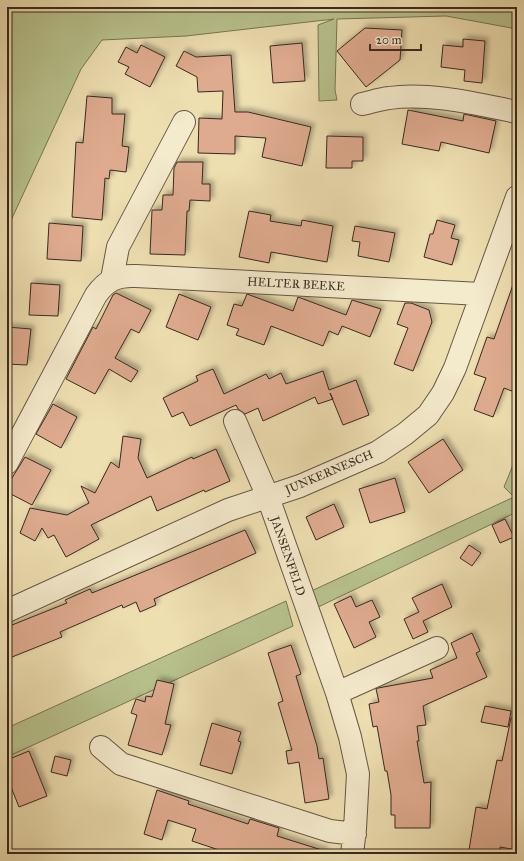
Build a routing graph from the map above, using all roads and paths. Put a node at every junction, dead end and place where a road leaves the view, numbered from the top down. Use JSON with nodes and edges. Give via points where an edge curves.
{"nodes":[{"id":1,"x":362,"y":104,"type":"dead end"},
{"id":2,"x":517,"y":112,"type":"edge"},
{"id":3,"x":184,"y":122,"type":"dead end"},
{"id":4,"x":517,"y":197,"type":"edge"},
{"id":5,"x":112,"y":279,"type":"junction"},
{"id":6,"x":481,"y":294,"type":"junction"},
{"id":7,"x":236,"y":421,"type":"dead end"},
{"id":8,"x":7,"y":463,"type":"edge"},
{"id":9,"x":268,"y":497,"type":"junction"},
{"id":10,"x":7,"y":611,"type":"edge"},
{"id":11,"x":437,"y":648,"type":"dead end"},
{"id":12,"x":337,"y":693,"type":"junction"},
{"id":13,"x":101,"y":747,"type":"dead end"},
{"id":14,"x":353,"y":844,"type":"edge"}],
"edges":[{"from":1,"to":2,"type":"street","via":[[390,98],[426,98],[456,100]]},
{"from":3,"to":5,"type":"street","via":[[118,247]]},
{"from":4,"to":6,"type":"street","name":"JUNKERNESCH"},
{"from":5,"to":6,"type":"street","name":"HELTER BEEKE","via":[[122,275]]},
{"from":5,"to":8,"type":"street","via":[[103,285],[96,295]]},
{"from":6,"to":9,"type":"street","name":"JUNKERNESCH","via":[[443,393],[428,414],[405,434],[378,452]]},
{"from":7,"to":9,"type":"street","name":"JANSENFELD"},
{"from":9,"to":10,"type":"street","name":"JUNKERNESCH","via":[[228,510]]},
{"from":9,"to":12,"type":"street","name":"JANSENFELD"},
{"from":11,"to":12,"type":"street"},
{"from":12,"to":14,"type":"street","name":"JANSENFELD","via":[[358,774]]},
{"from":13,"to":14,"type":"street","name":"JANSENFELD","via":[[121,764],[330,831]]}]}
